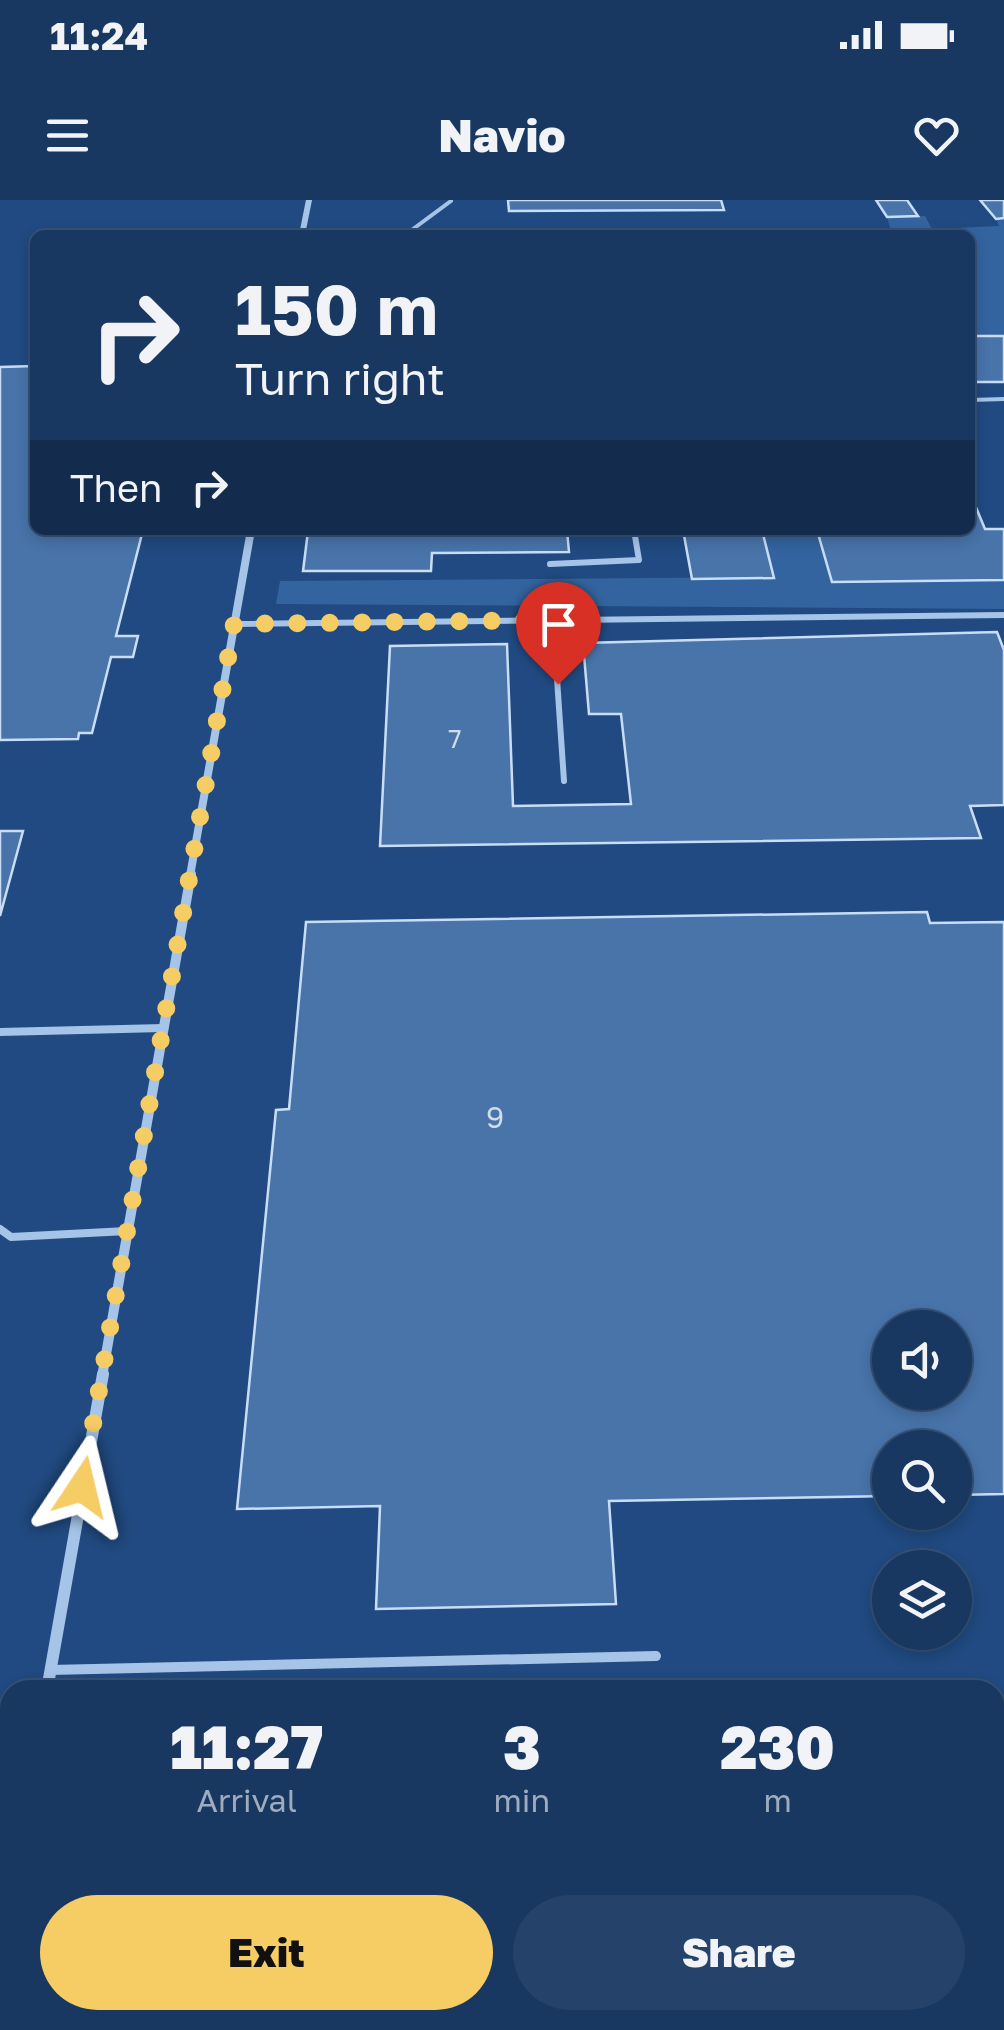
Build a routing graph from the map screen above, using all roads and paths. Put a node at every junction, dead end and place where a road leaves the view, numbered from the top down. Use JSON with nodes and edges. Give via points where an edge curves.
{"nodes":[{"id":1,"x":308,"y":200,"type":"edge"},
{"id":2,"x":452,"y":201,"type":"edge"},
{"id":3,"x":303,"y":230,"type":"edge"},
{"id":4,"x":411,"y":230,"type":"edge"},
{"id":5,"x":1004,"y":399,"type":"edge"},
{"id":6,"x":975,"y":400,"type":"edge"},
{"id":7,"x":250,"y":535,"type":"edge"},
{"id":8,"x":635,"y":535,"type":"edge"},
{"id":9,"x":550,"y":564,"type":"dead end"},
{"id":10,"x":1004,"y":614,"type":"edge"},
{"id":11,"x":553,"y":620,"type":"junction"},
{"id":12,"x":234,"y":624,"type":"junction"},
{"id":13,"x":564,"y":781,"type":"dead end"},
{"id":14,"x":163,"y":1028,"type":"junction"},
{"id":15,"x":0,"y":1032,"type":"edge"},
{"id":16,"x":0,"y":1229,"type":"edge"},
{"id":17,"x":127,"y":1232,"type":"junction"},
{"id":18,"x":656,"y":1656,"type":"dead end"},
{"id":19,"x":50,"y":1670,"type":"junction"},
{"id":20,"x":48,"y":1680,"type":"edge"}],
"edges":[{"from":1,"to":3,"type":"street"},
{"from":2,"to":4,"type":"lane"},
{"from":5,"to":6,"type":"lane"},
{"from":7,"to":12,"type":"street"},
{"from":8,"to":9,"type":"lane","via":[[639,560]]},
{"from":10,"to":11,"type":"lane"},
{"from":11,"to":12,"type":"lane"},
{"from":11,"to":13,"type":"lane"},
{"from":12,"to":14,"type":"street"},
{"from":14,"to":15,"type":"lane"},
{"from":14,"to":17,"type":"street"},
{"from":16,"to":17,"type":"lane","via":[[11,1238]]},
{"from":17,"to":19,"type":"street"},
{"from":18,"to":19,"type":"lane"},
{"from":19,"to":20,"type":"street"}]}
